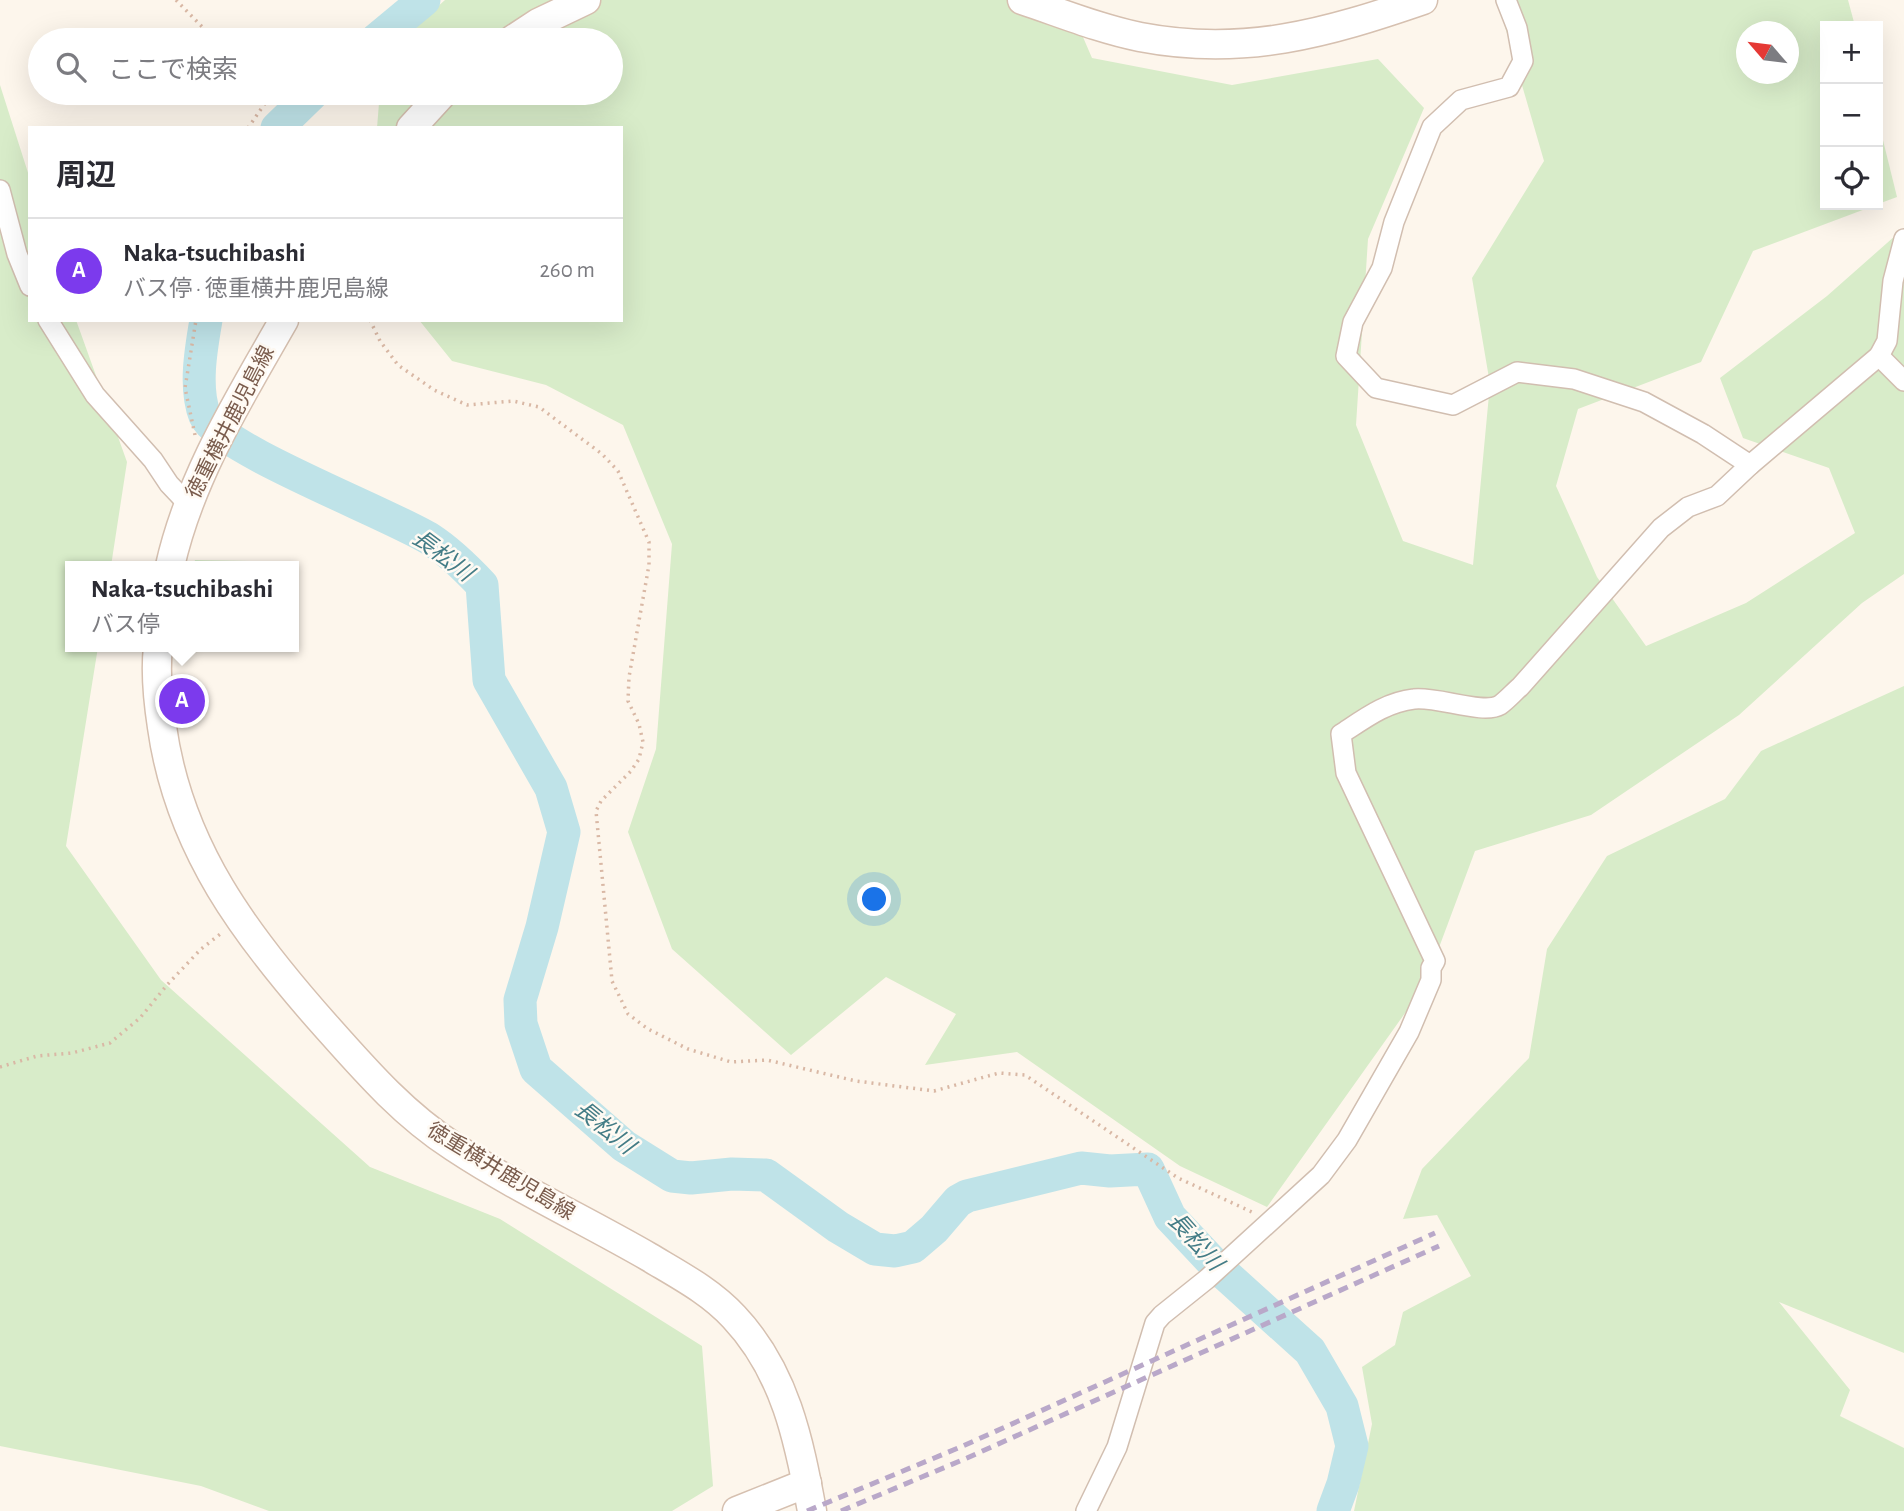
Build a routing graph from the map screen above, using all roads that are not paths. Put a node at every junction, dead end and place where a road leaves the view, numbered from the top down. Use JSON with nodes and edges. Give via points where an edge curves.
{"nodes":[{"id":1,"x":586,"y":0,"type":"edge"},
{"id":2,"x":1022,"y":0,"type":"edge"},
{"id":3,"x":1423,"y":0,"type":"edge"},
{"id":4,"x":1506,"y":0,"type":"edge"},
{"id":5,"x":530,"y":28,"type":"edge"},
{"id":6,"x":432,"y":105,"type":"edge"},
{"id":7,"x":413,"y":126,"type":"edge"},
{"id":8,"x":0,"y":190,"type":"edge"},
{"id":9,"x":1904,"y":239,"type":"edge"},
{"id":10,"x":28,"y":281,"type":"edge"},
{"id":11,"x":49,"y":322,"type":"edge"},
{"id":12,"x":283,"y":322,"type":"edge"},
{"id":13,"x":1879,"y":356,"type":"junction"},
{"id":14,"x":1904,"y":381,"type":"edge"},
{"id":15,"x":1750,"y":465,"type":"junction"},
{"id":16,"x":188,"y":504,"type":"junction"},
{"id":17,"x":171,"y":561,"type":"edge"},
{"id":18,"x":157,"y":652,"type":"edge"},
{"id":19,"x":807,"y":1483,"type":"junction"},
{"id":20,"x":737,"y":1511,"type":"edge"},
{"id":21,"x":812,"y":1511,"type":"edge"},
{"id":22,"x":1086,"y":1511,"type":"edge"}],
"edges":[{"from":1,"to":5,"type":"main road"},
{"from":2,"to":3,"type":"main road","via":[[1140,37],[1226,44],[1304,37]]},
{"from":4,"to":15,"type":"street","via":[[1517,28],[1522,61],[1509,87],[1461,100],[1432,127],[1394,222],[1382,268],[1353,322],[1346,356],[1376,388],[1453,405],[1517,372],[1574,379],[1644,402]]},
{"from":6,"to":7,"type":"main road"},
{"from":8,"to":10,"type":"street"},
{"from":9,"to":13,"type":"street","via":[[1887,341]]},
{"from":11,"to":16,"type":"street","via":[[95,394]]},
{"from":12,"to":16,"type":"main road","name":"徳重横井鹿児島線","via":[[205,463]]},
{"from":13,"to":14,"type":"street"},
{"from":13,"to":15,"type":"street"},
{"from":15,"to":22,"type":"street","via":[[1717,496],[1688,507],[1661,528],[1498,706],[1479,708],[1447,700],[1414,699],[1377,710],[1341,734],[1346,773],[1435,961],[1431,980],[1409,1032],[1347,1140],[1321,1175],[1155,1323],[1117,1447]]},
{"from":16,"to":17,"type":"main road","name":"徳重横井鹿児島線"},
{"from":18,"to":19,"type":"main road","name":"徳重横井鹿児島線","via":[[165,748],[195,844],[239,920],[285,980],[374,1082],[423,1125],[501,1175],[703,1289],[733,1316],[761,1349],[783,1393]]},
{"from":19,"to":20,"type":"main road"},
{"from":19,"to":21,"type":"main road","name":"徳重横井鹿児島線"}]}
